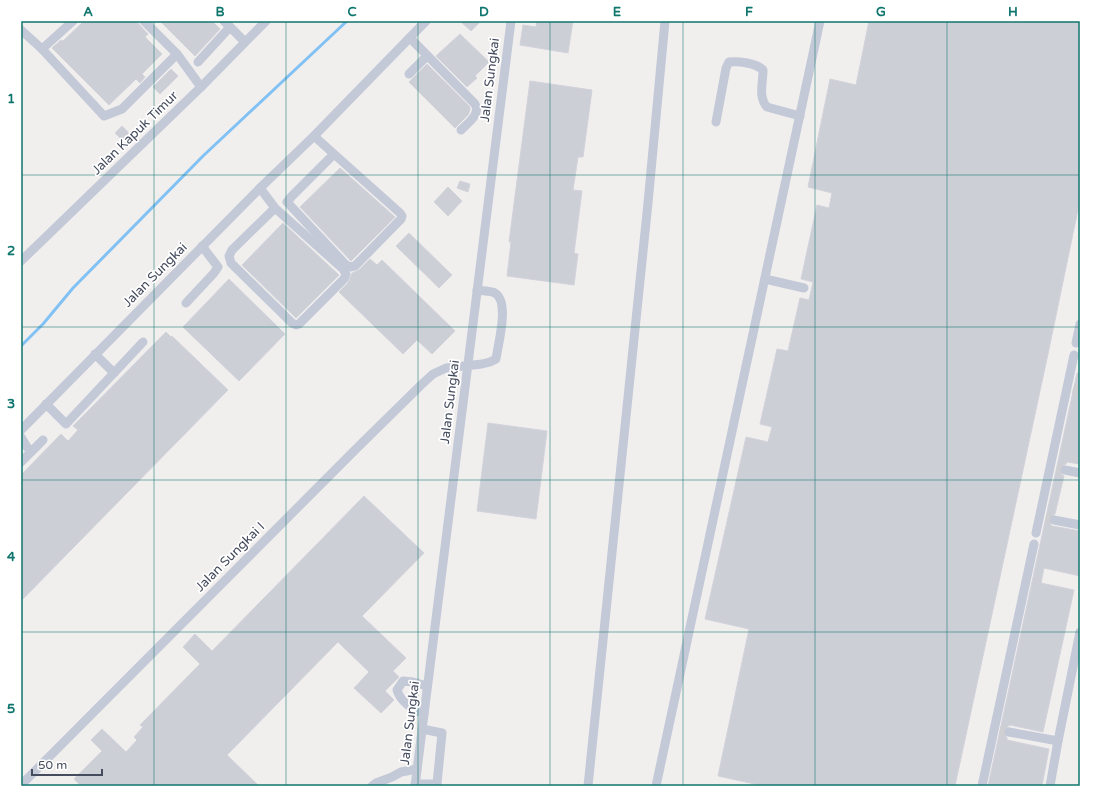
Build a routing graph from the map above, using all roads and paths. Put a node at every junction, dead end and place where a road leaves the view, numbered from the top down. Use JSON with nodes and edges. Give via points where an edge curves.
{"nodes":[{"id":1,"x":73,"y":21,"type":"edge"},
{"id":2,"x":144,"y":21,"type":"edge"},
{"id":3,"x":266,"y":21,"type":"edge"},
{"id":4,"x":426,"y":21,"type":"edge"},
{"id":5,"x":511,"y":21,"type":"edge"},
{"id":6,"x":664,"y":21,"type":"edge"},
{"id":7,"x":820,"y":21,"type":"edge"},
{"id":8,"x":227,"y":24,"type":"edge"},
{"id":9,"x":21,"y":30,"type":"edge"},
{"id":10,"x":410,"y":38,"type":"junction"},
{"id":11,"x":245,"y":42,"type":"junction"},
{"id":12,"x":42,"y":50,"type":"junction"},
{"id":13,"x":177,"y":54,"type":"junction"},
{"id":14,"x":426,"y":56,"type":"junction"},
{"id":15,"x":198,"y":62,"type":"dead end"},
{"id":16,"x":409,"y":74,"type":"dead end"},
{"id":17,"x":201,"y":87,"type":"junction"},
{"id":18,"x":800,"y":116,"type":"junction"},
{"id":19,"x":716,"y":122,"type":"dead end"},
{"id":20,"x":461,"y":130,"type":"dead end"},
{"id":21,"x":314,"y":136,"type":"junction"},
{"id":22,"x":334,"y":154,"type":"junction"},
{"id":23,"x":260,"y":188,"type":"junction"},
{"id":24,"x":275,"y":208,"type":"junction"},
{"id":25,"x":202,"y":246,"type":"junction"},
{"id":26,"x":21,"y":261,"type":"edge"},
{"id":27,"x":765,"y":279,"type":"junction"},
{"id":28,"x":804,"y":288,"type":"dead end"},
{"id":29,"x":477,"y":290,"type":"junction"},
{"id":30,"x":186,"y":303,"type":"dead end"},
{"id":31,"x":1080,"y":324,"type":"edge"},
{"id":32,"x":143,"y":342,"type":"dead end"},
{"id":33,"x":1076,"y":342,"type":"dead end"},
{"id":34,"x":95,"y":354,"type":"junction"},
{"id":35,"x":1074,"y":355,"type":"dead end"},
{"id":36,"x":468,"y":366,"type":"junction"},
{"id":37,"x":114,"y":373,"type":"junction"},
{"id":38,"x":46,"y":404,"type":"junction"},
{"id":39,"x":21,"y":430,"type":"edge"},
{"id":40,"x":21,"y":437,"type":"edge"},
{"id":41,"x":43,"y":440,"type":"dead end"},
{"id":42,"x":31,"y":451,"type":"junction"},
{"id":43,"x":21,"y":462,"type":"edge"},
{"id":44,"x":1057,"y":468,"type":"junction"},
{"id":45,"x":1080,"y":473,"type":"edge"},
{"id":46,"x":1046,"y":518,"type":"junction"},
{"id":47,"x":1080,"y":525,"type":"edge"},
{"id":48,"x":1036,"y":533,"type":"dead end"},
{"id":49,"x":1034,"y":544,"type":"dead end"},
{"id":50,"x":1080,"y":632,"type":"edge"},
{"id":51,"x":427,"y":686,"type":"junction"},
{"id":52,"x":424,"y":714,"type":"junction"},
{"id":53,"x":422,"y":729,"type":"junction"},
{"id":54,"x":1001,"y":731,"type":"junction"},
{"id":55,"x":1058,"y":741,"type":"junction"},
{"id":56,"x":417,"y":769,"type":"junction"},
{"id":57,"x":21,"y":785,"type":"edge"},
{"id":58,"x":415,"y":785,"type":"edge"},
{"id":59,"x":372,"y":786,"type":"edge"},
{"id":60,"x":588,"y":786,"type":"edge"},
{"id":61,"x":656,"y":786,"type":"edge"},
{"id":62,"x":982,"y":786,"type":"edge"},
{"id":63,"x":1050,"y":786,"type":"edge"}],
"edges":[{"from":1,"to":12,"type":"street"},
{"from":2,"to":13,"type":"street"},
{"from":3,"to":11,"type":"street","name":"Jalan Kapuk Timur"},
{"from":4,"to":10,"type":"street","name":"Jalan Sungkai"},
{"from":5,"to":29,"type":"street","name":"Jalan Sungkai"},
{"from":6,"to":60,"type":"street","via":[[648,203]]},
{"from":7,"to":18,"type":"street"},
{"from":8,"to":11,"type":"street"},
{"from":8,"to":15,"type":"street"},
{"from":9,"to":12,"type":"street"},
{"from":10,"to":14,"type":"street"},
{"from":10,"to":21,"type":"street","name":"Jalan Sungkai"},
{"from":11,"to":17,"type":"street","name":"Jalan Kapuk Timur"},
{"from":12,"to":13,"type":"street","via":[[104,116],[122,109]]},
{"from":13,"to":17,"type":"street"},
{"from":14,"to":16,"type":"street"},
{"from":14,"to":20,"type":"street","via":[[477,108],[477,113]]},
{"from":17,"to":26,"type":"street","name":"Jalan Kapuk Timur"},
{"from":18,"to":19,"type":"street","via":[[764,104],[763,70],[760,67],[729,62]]},
{"from":18,"to":27,"type":"street"},
{"from":21,"to":22,"type":"street"},
{"from":21,"to":23,"type":"street","name":"Jalan Sungkai"},
{"from":22,"to":22,"type":"street","via":[[287,202],[346,265],[351,267],[355,266],[402,216]]},
{"from":23,"to":24,"type":"street"},
{"from":23,"to":25,"type":"street","name":"Jalan Sungkai"},
{"from":24,"to":24,"type":"street","via":[[228,256],[231,263],[296,325],[344,279],[346,274]]},
{"from":25,"to":30,"type":"street","via":[[218,267]]},
{"from":25,"to":34,"type":"street","name":"Jalan Sungkai"},
{"from":27,"to":28,"type":"street"},
{"from":27,"to":61,"type":"street"},
{"from":29,"to":36,"type":"street","name":"Jalan Sungkai"},
{"from":29,"to":36,"type":"street","name":"Jalan Sungkai I","via":[[495,293],[502,300],[503,310],[496,359]]},
{"from":31,"to":33,"type":"street"},
{"from":32,"to":37,"type":"street"},
{"from":34,"to":37,"type":"street"},
{"from":34,"to":38,"type":"street","name":"Jalan Sungkai"},
{"from":35,"to":44,"type":"street"},
{"from":36,"to":51,"type":"street","name":"Jalan Sungkai"},
{"from":36,"to":57,"type":"street","name":"Jalan Sungkai I","via":[[446,368],[433,374],[421,385]]},
{"from":37,"to":38,"type":"street","via":[[66,424]]},
{"from":38,"to":39,"type":"street","name":"Jalan Sungkai"},
{"from":40,"to":42,"type":"street"},
{"from":41,"to":42,"type":"street"},
{"from":42,"to":43,"type":"street"},
{"from":44,"to":45,"type":"street"},
{"from":44,"to":46,"type":"street"},
{"from":46,"to":47,"type":"street"},
{"from":46,"to":48,"type":"street"},
{"from":49,"to":54,"type":"street"},
{"from":50,"to":55,"type":"street"},
{"from":51,"to":52,"type":"street","name":"Jalan Sungkai"},
{"from":51,"to":52,"type":"street","via":[[403,681],[397,690],[399,697],[406,704]]},
{"from":52,"to":53,"type":"street","name":"Jalan Sungkai"},
{"from":53,"to":56,"type":"street","name":"Jalan Sungkai"},
{"from":53,"to":58,"type":"street","via":[[442,733],[436,784]]},
{"from":54,"to":55,"type":"street"},
{"from":54,"to":62,"type":"street"},
{"from":55,"to":63,"type":"street"},
{"from":56,"to":58,"type":"street","name":"Jalan Sungkai"},
{"from":56,"to":59,"type":"street","via":[[401,772]]}]}
